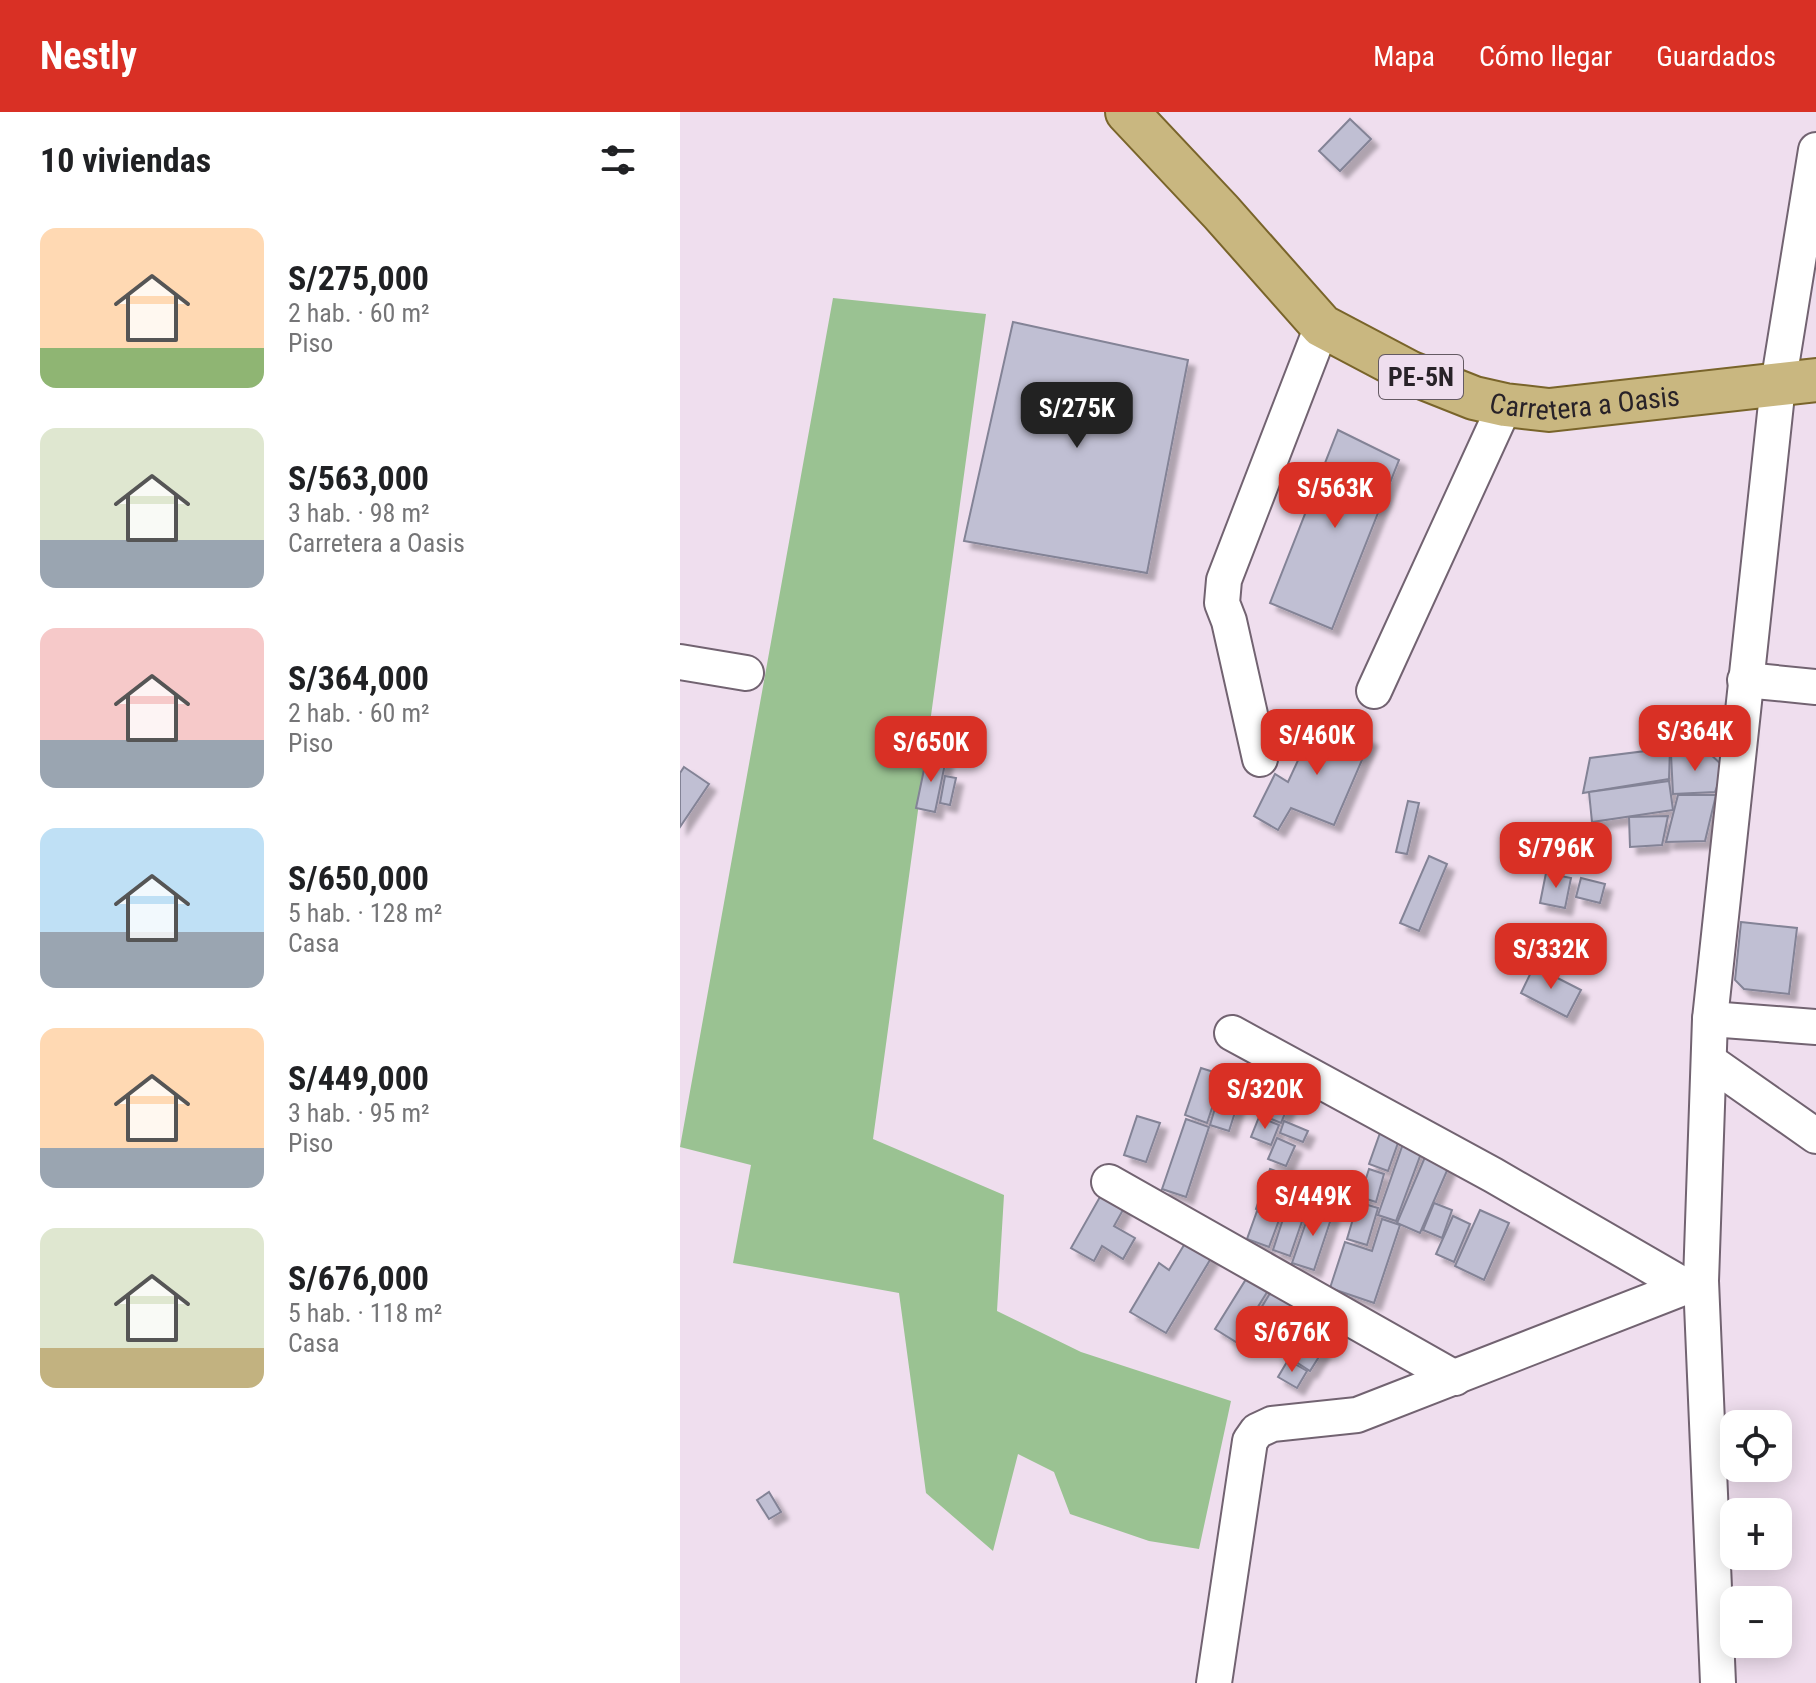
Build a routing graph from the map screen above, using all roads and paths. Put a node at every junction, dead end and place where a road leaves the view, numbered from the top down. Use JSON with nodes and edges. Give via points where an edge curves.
{"nodes":[{"id":1,"x":1127,"y":112,"type":"edge"},
{"id":2,"x":1816,"y":150,"type":"edge"},
{"id":3,"x":1322,"y":326,"type":"junction"},
{"id":4,"x":1797,"y":383,"type":"edge"},
{"id":5,"x":1505,"y":405,"type":"junction"},
{"id":6,"x":680,"y":662,"type":"edge"},
{"id":7,"x":746,"y":673,"type":"dead end"},
{"id":8,"x":1745,"y":680,"type":"junction"},
{"id":9,"x":1816,"y":687,"type":"edge"},
{"id":10,"x":1374,"y":691,"type":"dead end"},
{"id":11,"x":1260,"y":759,"type":"dead end"},
{"id":12,"x":1710,"y":1019,"type":"junction"},
{"id":13,"x":1816,"y":1027,"type":"edge"},
{"id":14,"x":1232,"y":1033,"type":"dead end"},
{"id":15,"x":1709,"y":1061,"type":"junction"},
{"id":16,"x":1816,"y":1136,"type":"edge"},
{"id":17,"x":1109,"y":1182,"type":"dead end"},
{"id":18,"x":1693,"y":1284,"type":"junction"},
{"id":19,"x":1455,"y":1378,"type":"junction"},
{"id":20,"x":1214,"y":1683,"type":"edge"},
{"id":21,"x":1718,"y":1683,"type":"edge"}],
"edges":[{"from":1,"to":3,"type":"main road","name":"Carretera a Oasis","number":"PE-5N"},
{"from":2,"to":4,"type":"street"},
{"from":3,"to":5,"type":"main road","name":"Carretera a Oasis","number":"PE-5N","via":[[1411,373]]},
{"from":3,"to":11,"type":"street","via":[[1224,580],[1222,603]]},
{"from":4,"to":5,"type":"main road","name":"Carretera a Oasis","number":"PE-5N","via":[[1549,410]]},
{"from":4,"to":8,"type":"street"},
{"from":5,"to":10,"type":"street"},
{"from":6,"to":7,"type":"street"},
{"from":8,"to":9,"type":"street"},
{"from":8,"to":12,"type":"street"},
{"from":12,"to":13,"type":"street"},
{"from":12,"to":15,"type":"street"},
{"from":14,"to":18,"type":"street"},
{"from":15,"to":16,"type":"street"},
{"from":15,"to":18,"type":"street"},
{"from":17,"to":19,"type":"street"},
{"from":18,"to":19,"type":"street"},
{"from":18,"to":21,"type":"street"},
{"from":19,"to":20,"type":"street","via":[[1357,1415],[1272,1424],[1257,1431],[1250,1441]]}]}
